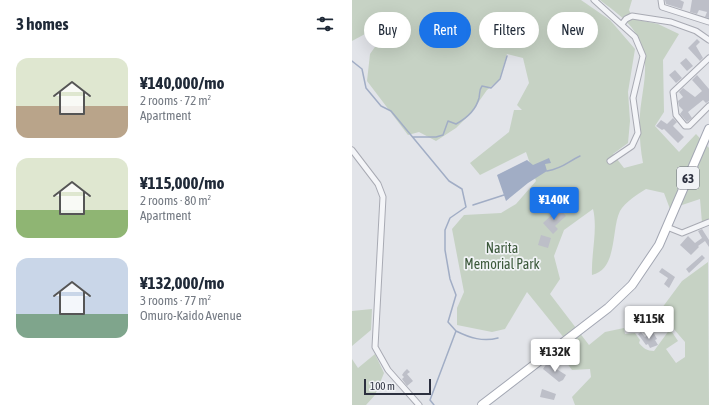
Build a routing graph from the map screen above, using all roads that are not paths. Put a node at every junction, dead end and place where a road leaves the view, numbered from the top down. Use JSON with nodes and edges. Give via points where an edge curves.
{"nodes":[{"id":1,"x":594,"y":0,"type":"edge"},
{"id":2,"x":661,"y":0,"type":"edge"},
{"id":3,"x":709,"y":22,"type":"edge"},
{"id":4,"x":622,"y":24,"type":"junction"},
{"id":5,"x":709,"y":40,"type":"edge"},
{"id":6,"x":709,"y":58,"type":"edge"},
{"id":7,"x":709,"y":106,"type":"edge"},
{"id":8,"x":709,"y":129,"type":"edge"},
{"id":9,"x":352,"y":150,"type":"edge"},
{"id":10,"x":610,"y":161,"type":"dead end"},
{"id":11,"x":709,"y":222,"type":"edge"},
{"id":12,"x":668,"y":227,"type":"junction"},
{"id":13,"x":419,"y":405,"type":"edge"},
{"id":14,"x":482,"y":405,"type":"edge"}],
"edges":[{"from":1,"to":4,"type":"street"},
{"from":2,"to":3,"type":"street","via":[[662,7]]},
{"from":4,"to":5,"type":"street","via":[[632,16],[671,22],[696,31]]},
{"from":4,"to":10,"type":"street","via":[[635,36],[643,56],[633,98],[638,133],[632,146]]},
{"from":6,"to":7,"type":"street","via":[[673,92],[676,115],[685,126],[689,126]]},
{"from":8,"to":12,"type":"main road","number":"63"},
{"from":9,"to":13,"type":"street","via":[[378,184],[383,197],[375,347],[388,370]]},
{"from":11,"to":12,"type":"street","via":[[682,233]]},
{"from":12,"to":14,"type":"main road","number":"63","via":[[642,272],[620,298]]}]}
